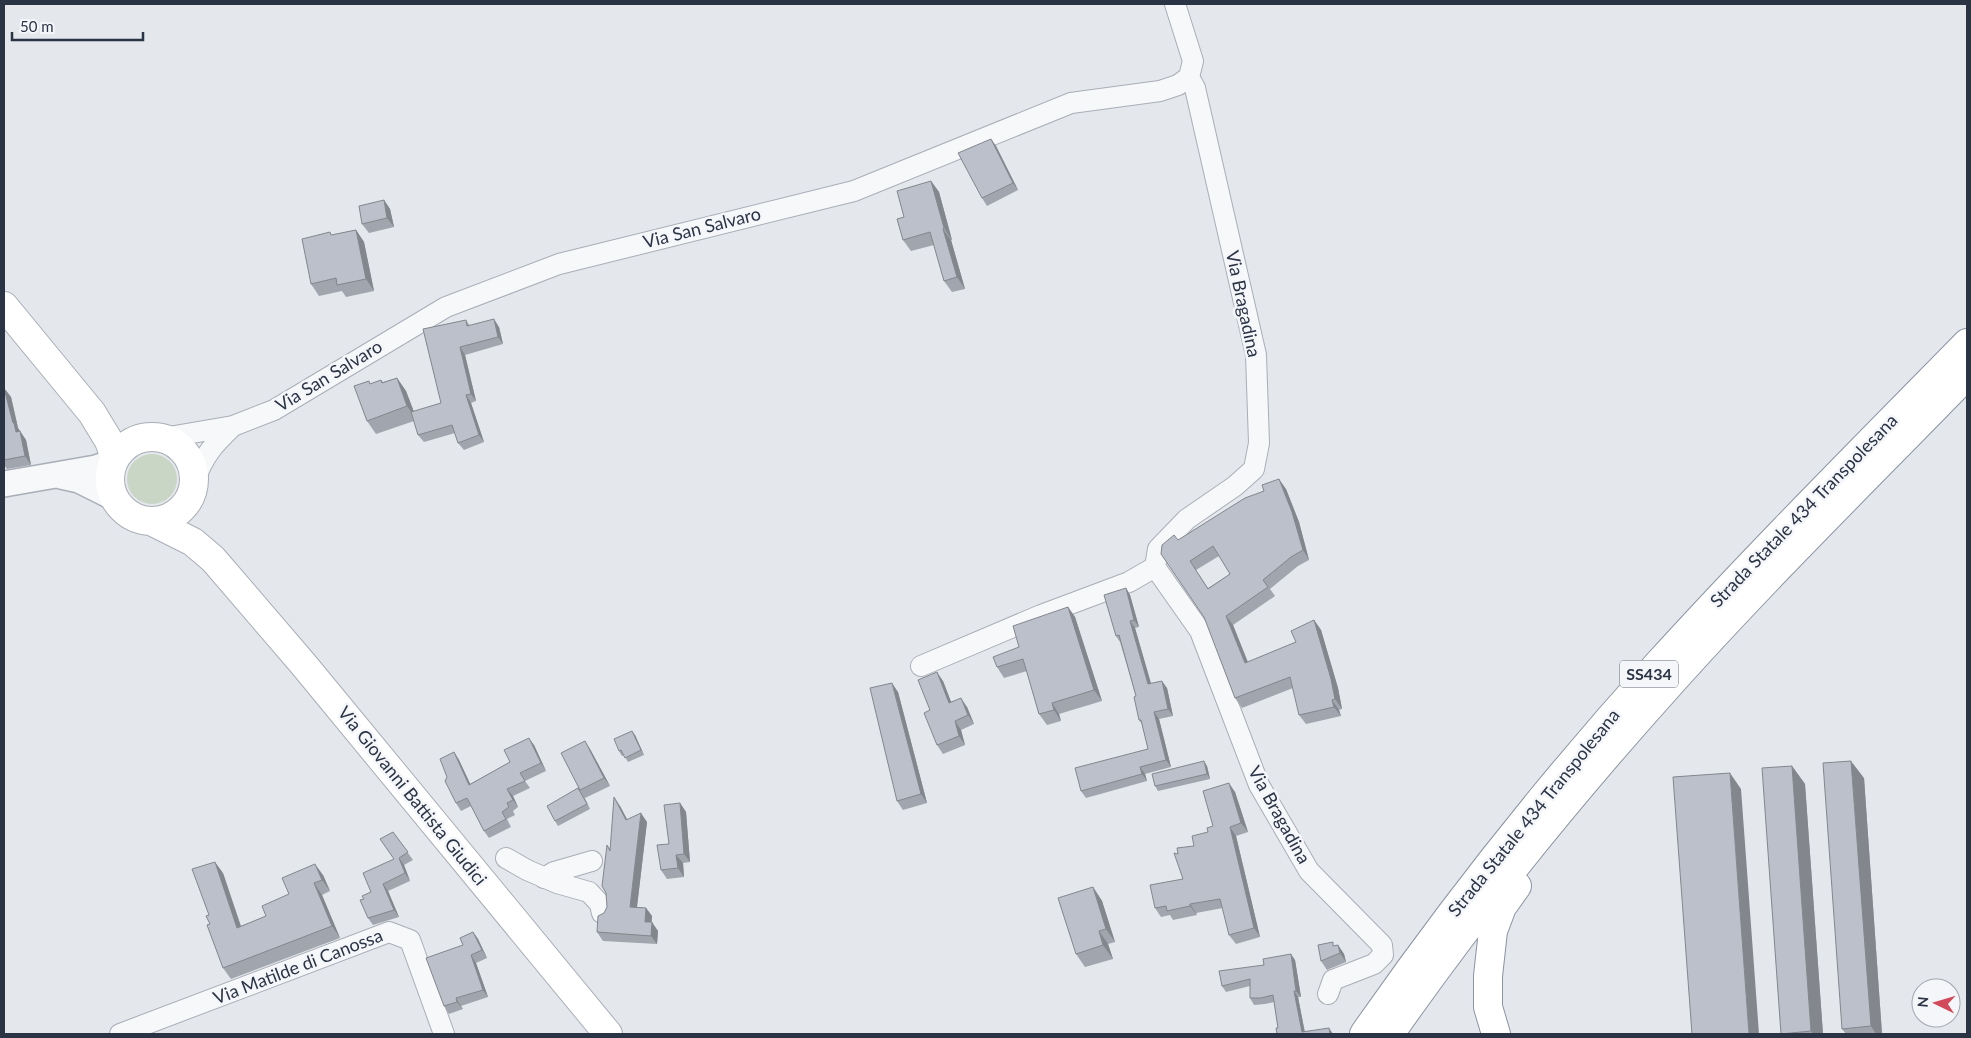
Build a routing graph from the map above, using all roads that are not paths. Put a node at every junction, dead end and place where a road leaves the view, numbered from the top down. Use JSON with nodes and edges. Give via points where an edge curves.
{"nodes":[{"id":1,"x":1175,"y":4,"type":"edge"},
{"id":2,"x":1189,"y":77,"type":"junction"},
{"id":3,"x":4,"y":306,"type":"edge"},
{"id":4,"x":1967,"y":343,"type":"edge"},
{"id":5,"x":1967,"y":375,"type":"edge"},
{"id":6,"x":92,"y":414,"type":"junction"},
{"id":7,"x":233,"y":426,"type":"junction"},
{"id":8,"x":156,"y":437,"type":"junction"},
{"id":9,"x":114,"y":460,"type":"junction"},
{"id":10,"x":56,"y":475,"type":"junction"},
{"id":11,"x":4,"y":484,"type":"edge"},
{"id":12,"x":193,"y":487,"type":"junction"},
{"id":13,"x":115,"y":498,"type":"junction"},
{"id":14,"x":151,"y":521,"type":"junction"},
{"id":15,"x":213,"y":559,"type":"junction"},
{"id":16,"x":1155,"y":567,"type":"junction"},
{"id":17,"x":921,"y":666,"type":"dead end"},
{"id":18,"x":1670,"y":683,"type":"junction"},
{"id":19,"x":506,"y":858,"type":"dead end"},
{"id":20,"x":592,"y":861,"type":"dead end"},
{"id":21,"x":544,"y":878,"type":"junction"},
{"id":22,"x":602,"y":913,"type":"edge"},
{"id":23,"x":1328,"y":994,"type":"dead end"},
{"id":24,"x":120,"y":1034,"type":"edge"},
{"id":25,"x":444,"y":1034,"type":"edge"},
{"id":26,"x":608,"y":1034,"type":"edge"},
{"id":27,"x":1364,"y":1034,"type":"edge"},
{"id":28,"x":1390,"y":1034,"type":"edge"},
{"id":29,"x":1496,"y":1034,"type":"edge"}],
"edges":[{"from":1,"to":2,"type":"street","name":"Via Bragadina","via":[[1193,61]]},
{"from":2,"to":7,"type":"street","name":"Via San Salvaro","via":[[1160,91],[1071,103],[854,191],[560,264],[446,307],[274,410]]},
{"from":2,"to":16,"type":"street","name":"Via Bragadina","via":[[1195,88],[1256,355],[1259,443],[1254,469],[1187,519],[1158,549]]},
{"from":3,"to":6,"type":"main road","name":"Via Giovanni Battista Giudici"},
{"from":4,"to":27,"type":"main road","name":"Strada Statale 434 Transpolesana","number":"SS434","via":[[1656,666],[1475,883]]},
{"from":5,"to":18,"type":"main road","name":"Strada Statale 434 Transpolesana","number":"SS434"},
{"from":6,"to":8,"type":"main road","name":"Via Giovanni Battista Giudici"},
{"from":6,"to":9,"type":"main road","name":"Via Giovanni Battista Giudici","via":[[109,441]]},
{"from":7,"to":8,"type":"street","name":"Via San Salvaro"},
{"from":7,"to":12,"type":"street","name":"Via San Salvaro","via":[[211,447]]},
{"from":8,"to":9,"type":"main road","via":[[136,440],[124,447]]},
{"from":8,"to":12,"type":"main road","name":"Via Giovanni Battista Giudici","via":[[175,443],[185,452],[193,472]]},
{"from":9,"to":10,"type":"street","via":[[96,468]]},
{"from":9,"to":13,"type":"main road","via":[[110,476]]},
{"from":10,"to":11,"type":"street"},
{"from":10,"to":13,"type":"street","via":[[79,480]]},
{"from":12,"to":14,"type":"main road","via":[[185,504],[176,513]]},
{"from":12,"to":15,"type":"main road","name":"Via Giovanni Battista Giudici","via":[[201,534]]},
{"from":13,"to":14,"type":"main road","name":"Via Giovanni Battista Giudici","via":[[130,514]]},
{"from":14,"to":15,"type":"main road","name":"Via Giovanni Battista Giudici","via":[[192,542]]},
{"from":15,"to":26,"type":"main road","name":"Via Giovanni Battista Giudici"},
{"from":16,"to":17,"type":"street","via":[[1129,582]]},
{"from":16,"to":23,"type":"street","name":"Via Bragadina","via":[[1200,631],[1258,785],[1304,862],[1382,945],[1383,956],[1374,964],[1333,980]]},
{"from":18,"to":28,"type":"main road","name":"Strada Statale 434 Transpolesana","number":"SS434","via":[[1492,895]]},
{"from":18,"to":29,"type":"main road","via":[[1636,744],[1523,877],[1502,907],[1493,931],[1488,976],[1488,1007]]},
{"from":19,"to":21,"type":"street"},
{"from":20,"to":21,"type":"street"},
{"from":21,"to":22,"type":"street","via":[[588,892],[600,904]]},
{"from":24,"to":25,"type":"street","name":"Via Matilde di Canossa","via":[[390,932],[410,940]]}]}
